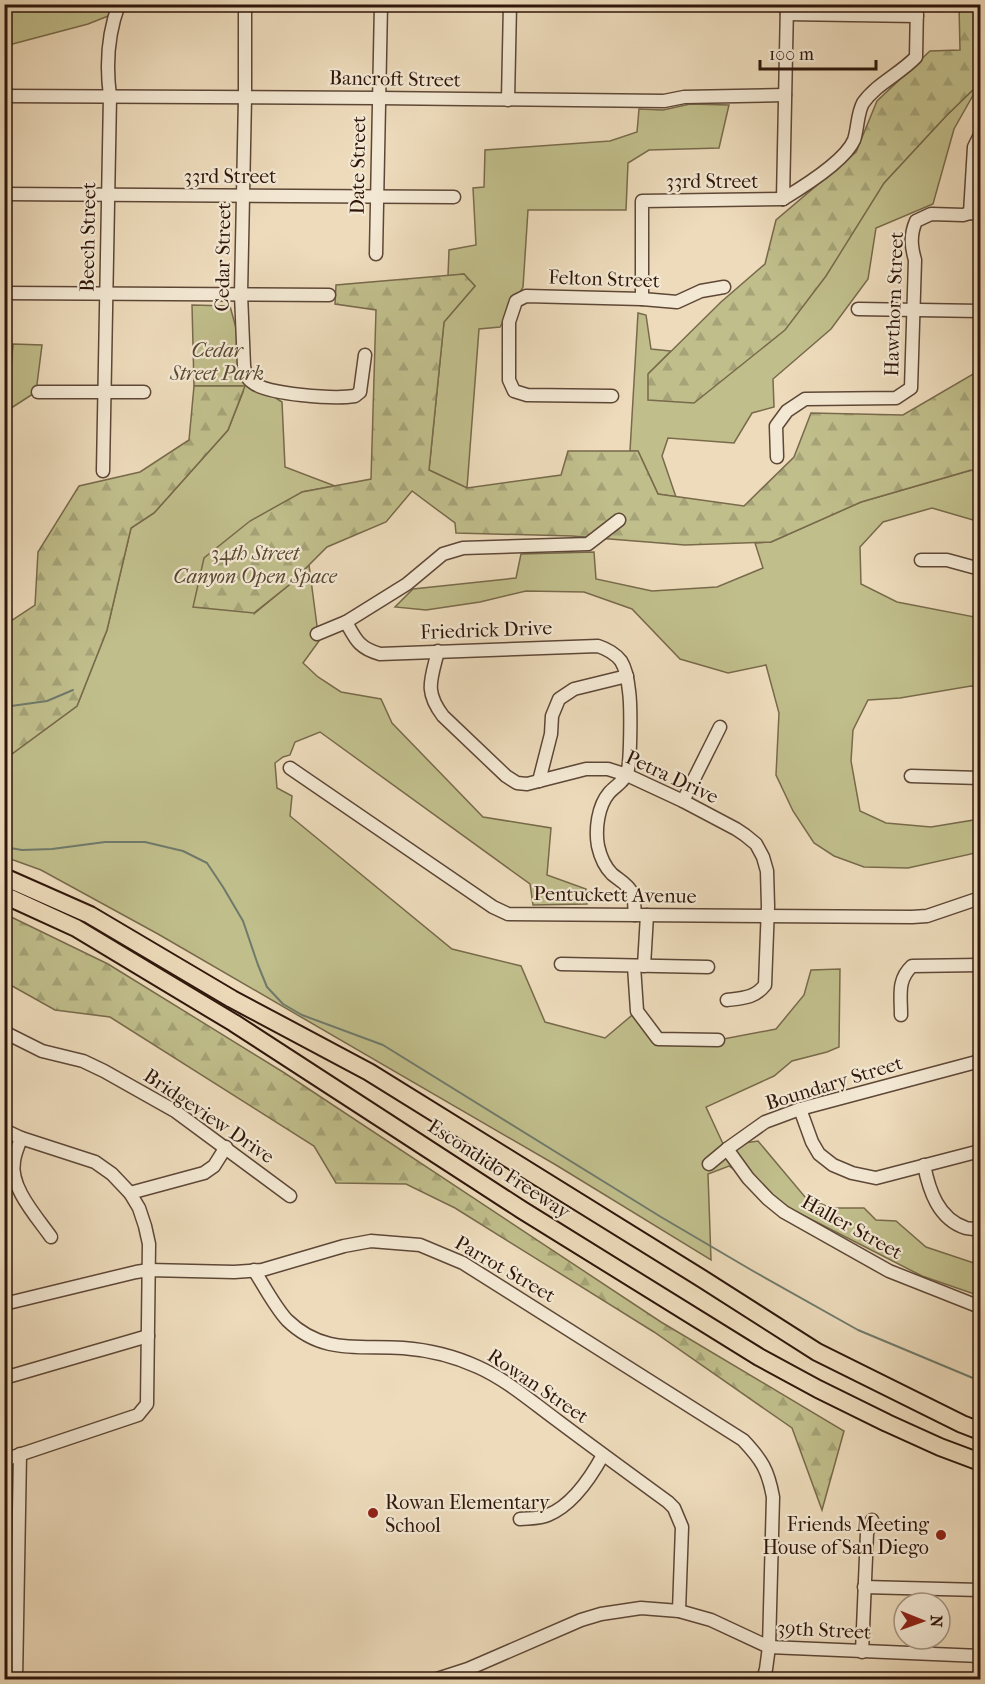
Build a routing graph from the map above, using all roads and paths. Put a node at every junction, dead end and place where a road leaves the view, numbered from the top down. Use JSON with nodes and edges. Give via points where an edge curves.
{"nodes":[{"id":1,"x":119,"y":4,"type":"edge"},
{"id":2,"x":245,"y":4,"type":"edge"},
{"id":3,"x":381,"y":4,"type":"edge"},
{"id":4,"x":510,"y":4,"type":"edge"},
{"id":5,"x":787,"y":9,"type":"edge"},
{"id":6,"x":917,"y":10,"type":"edge"},
{"id":7,"x":785,"y":95,"type":"junction"},
{"id":8,"x":4,"y":96,"type":"edge"},
{"id":9,"x":110,"y":96,"type":"junction"},
{"id":10,"x":245,"y":97,"type":"junction"},
{"id":11,"x":378,"y":98,"type":"junction"},
{"id":12,"x":508,"y":100,"type":"junction"},
{"id":13,"x":981,"y":135,"type":"edge"},
{"id":14,"x":4,"y":194,"type":"edge"},
{"id":15,"x":108,"y":195,"type":"junction"},
{"id":16,"x":243,"y":196,"type":"junction"},
{"id":17,"x":376,"y":196,"type":"junction"},
{"id":18,"x":454,"y":197,"type":"dead end"},
{"id":19,"x":783,"y":200,"type":"junction"},
{"id":20,"x":975,"y":214,"type":"edge"},
{"id":21,"x":376,"y":254,"type":"dead end"},
{"id":22,"x":724,"y":287,"type":"dead end"},
{"id":23,"x":4,"y":293,"type":"edge"},
{"id":24,"x":106,"y":293,"type":"junction"},
{"id":25,"x":241,"y":294,"type":"junction"},
{"id":26,"x":329,"y":295,"type":"dead end"},
{"id":27,"x":642,"y":298,"type":"junction"},
{"id":28,"x":858,"y":309,"type":"dead end"},
{"id":29,"x":914,"y":310,"type":"junction"},
{"id":30,"x":981,"y":311,"type":"edge"},
{"id":31,"x":365,"y":355,"type":"dead end"},
{"id":32,"x":38,"y":392,"type":"dead end"},
{"id":33,"x":105,"y":392,"type":"junction"},
{"id":34,"x":144,"y":392,"type":"dead end"},
{"id":35,"x":612,"y":396,"type":"dead end"},
{"id":36,"x":777,"y":457,"type":"dead end"},
{"id":37,"x":103,"y":471,"type":"dead end"},
{"id":38,"x":619,"y":520,"type":"dead end"},
{"id":39,"x":921,"y":560,"type":"dead end"},
{"id":40,"x":981,"y":568,"type":"edge"},
{"id":41,"x":346,"y":622,"type":"junction"},
{"id":42,"x":317,"y":634,"type":"dead end"},
{"id":43,"x":438,"y":651,"type":"junction"},
{"id":44,"x":627,"y":676,"type":"junction"},
{"id":45,"x":720,"y":727,"type":"dead end"},
{"id":46,"x":290,"y":768,"type":"dead end"},
{"id":47,"x":627,"y":775,"type":"junction"},
{"id":48,"x":911,"y":776,"type":"dead end"},
{"id":49,"x":981,"y":778,"type":"edge"},
{"id":50,"x":539,"y":781,"type":"junction"},
{"id":51,"x":683,"y":801,"type":"junction"},
{"id":52,"x":4,"y":876,"type":"edge"},
{"id":53,"x":4,"y":895,"type":"edge"},
{"id":54,"x":981,"y":898,"type":"edge"},
{"id":55,"x":641,"y":915,"type":"junction"},
{"id":56,"x":768,"y":916,"type":"junction"},
{"id":57,"x":561,"y":964,"type":"dead end"},
{"id":58,"x":981,"y":965,"type":"edge"},
{"id":59,"x":639,"y":966,"type":"junction"},
{"id":60,"x":708,"y":967,"type":"dead end"},
{"id":61,"x":727,"y":1000,"type":"dead end"},
{"id":62,"x":901,"y":1015,"type":"dead end"},
{"id":63,"x":4,"y":1032,"type":"edge"},
{"id":64,"x":718,"y":1040,"type":"dead end"},
{"id":65,"x":981,"y":1061,"type":"edge"},
{"id":66,"x":800,"y":1109,"type":"junction"},
{"id":67,"x":4,"y":1130,"type":"edge"},
{"id":68,"x":21,"y":1138,"type":"junction"},
{"id":69,"x":226,"y":1147,"type":"junction"},
{"id":70,"x":727,"y":1149,"type":"junction"},
{"id":71,"x":981,"y":1151,"type":"edge"},
{"id":72,"x":709,"y":1164,"type":"dead end"},
{"id":73,"x":924,"y":1165,"type":"junction"},
{"id":74,"x":130,"y":1193,"type":"junction"},
{"id":75,"x":290,"y":1196,"type":"dead end"},
{"id":76,"x":981,"y":1229,"type":"edge"},
{"id":77,"x":51,"y":1237,"type":"dead end"},
{"id":78,"x":149,"y":1270,"type":"junction"},
{"id":79,"x":254,"y":1270,"type":"junction"},
{"id":80,"x":4,"y":1304,"type":"edge"},
{"id":81,"x":981,"y":1307,"type":"edge"},
{"id":82,"x":148,"y":1336,"type":"junction"},
{"id":83,"x":4,"y":1378,"type":"edge"},
{"id":84,"x":928,"y":1407,"type":"junction"},
{"id":85,"x":981,"y":1426,"type":"edge"},
{"id":86,"x":981,"y":1431,"type":"edge"},
{"id":87,"x":20,"y":1455,"type":"junction"},
{"id":88,"x":603,"y":1455,"type":"junction"},
{"id":89,"x":4,"y":1460,"type":"edge"},
{"id":90,"x":981,"y":1462,"type":"edge"},
{"id":91,"x":519,"y":1519,"type":"dead end"},
{"id":92,"x":872,"y":1520,"type":"dead end"},
{"id":93,"x":864,"y":1587,"type":"junction"},
{"id":94,"x":981,"y":1590,"type":"edge"},
{"id":95,"x":679,"y":1611,"type":"junction"},
{"id":96,"x":769,"y":1647,"type":"junction"},
{"id":97,"x":862,"y":1652,"type":"junction"},
{"id":98,"x":981,"y":1656,"type":"edge"},
{"id":99,"x":16,"y":1680,"type":"edge"},
{"id":100,"x":434,"y":1680,"type":"edge"},
{"id":101,"x":763,"y":1680,"type":"edge"}],
"edges":[{"from":1,"to":9,"type":"street","name":"Beech Street","via":[[110,41]]},
{"from":2,"to":10,"type":"street","name":"Cedar Street"},
{"from":3,"to":11,"type":"street","name":"Date Street"},
{"from":4,"to":12,"type":"street"},
{"from":5,"to":6,"type":"street"},
{"from":5,"to":7,"type":"street"},
{"from":6,"to":19,"type":"street","via":[[916,57],[862,105],[854,139],[846,153]]},
{"from":7,"to":12,"type":"street","name":"Bancroft Street","via":[[684,96],[664,101]]},
{"from":7,"to":19,"type":"street"},
{"from":8,"to":9,"type":"street","name":"Bancroft Street"},
{"from":9,"to":10,"type":"street","name":"Bancroft Street"},
{"from":9,"to":15,"type":"street","name":"Beech Street"},
{"from":10,"to":11,"type":"street","name":"Bancroft Street"},
{"from":10,"to":16,"type":"street","name":"Cedar Street"},
{"from":11,"to":12,"type":"street","name":"Bancroft Street"},
{"from":11,"to":17,"type":"street","name":"Date Street"},
{"from":13,"to":20,"type":"street","via":[[974,147]]},
{"from":14,"to":15,"type":"street","name":"33rd Street"},
{"from":15,"to":16,"type":"street","name":"33rd Street"},
{"from":15,"to":24,"type":"street","name":"Beech Street"},
{"from":16,"to":17,"type":"street","name":"33rd Street"},
{"from":16,"to":25,"type":"street","name":"Cedar Street"},
{"from":17,"to":18,"type":"street","name":"33rd Street"},
{"from":17,"to":21,"type":"street","name":"Date Street"},
{"from":19,"to":27,"type":"street","name":"33rd Street","via":[[642,201]]},
{"from":20,"to":29,"type":"street","name":"Hawthorn Street","via":[[931,214],[916,221],[911,247],[915,260]]},
{"from":22,"to":27,"type":"street","name":"Felton Street","via":[[701,291],[676,302]]},
{"from":23,"to":24,"type":"street"},
{"from":24,"to":25,"type":"street"},
{"from":24,"to":33,"type":"street","name":"Beech Street"},
{"from":25,"to":26,"type":"street"},
{"from":25,"to":31,"type":"street","name":"Cedar Street","via":[[246,376],[260,387],[297,395],[355,396],[360,392]]},
{"from":27,"to":35,"type":"street","name":"Felton Street","via":[[526,296],[516,301],[509,322],[509,380],[514,391],[527,395]]},
{"from":28,"to":29,"type":"street"},
{"from":29,"to":30,"type":"street"},
{"from":29,"to":36,"type":"street","name":"Hawthorn Street","via":[[911,388],[896,398],[805,399],[787,411],[776,426]]},
{"from":32,"to":33,"type":"street"},
{"from":33,"to":34,"type":"street"},
{"from":33,"to":37,"type":"street","name":"Beech Street"},
{"from":38,"to":41,"type":"street","via":[[588,544],[463,548],[443,554],[407,584]]},
{"from":39,"to":40,"type":"street","via":[[947,560]]},
{"from":41,"to":42,"type":"street"},
{"from":41,"to":43,"type":"street","name":"Friedrick Drive","via":[[361,646],[380,654]]},
{"from":43,"to":44,"type":"street","name":"Friedrick Drive","via":[[598,646],[622,662]]},
{"from":43,"to":50,"type":"street","name":"Petra Drive","via":[[430,685],[431,697],[443,716],[506,776],[517,783]]},
{"from":44,"to":47,"type":"street"},
{"from":44,"to":50,"type":"street","via":[[574,689],[559,699]]},
{"from":45,"to":51,"type":"street"},
{"from":46,"to":55,"type":"street","name":"Pentuckett Avenue","via":[[508,914]]},
{"from":47,"to":50,"type":"street","name":"Petra Drive","via":[[608,769],[586,769]]},
{"from":47,"to":51,"type":"street","name":"Petra Drive"},
{"from":47,"to":55,"type":"street","via":[[607,796],[600,810],[598,845],[610,872],[632,892]]},
{"from":48,"to":49,"type":"street"},
{"from":51,"to":56,"type":"street","name":"Petra Drive","via":[[756,844],[767,871]]},
{"from":52,"to":84,"type":"highway","name":"Escondido Freeway","via":[[90,915],[232,999],[369,1072],[817,1352]]},
{"from":53,"to":90,"type":"highway","name":"Escondido Freeway","via":[[76,928],[234,1023],[522,1210],[759,1357],[887,1423]]},
{"from":54,"to":56,"type":"street","name":"Pentuckett Avenue","via":[[927,916]]},
{"from":55,"to":56,"type":"street","name":"Pentuckett Avenue"},
{"from":55,"to":59,"type":"street"},
{"from":56,"to":61,"type":"street","name":"Petra Drive","via":[[765,985],[751,997]]},
{"from":57,"to":59,"type":"street"},
{"from":58,"to":62,"type":"street","via":[[912,966],[901,981]]},
{"from":59,"to":60,"type":"street"},
{"from":59,"to":64,"type":"street","via":[[637,1011],[658,1039]]},
{"from":63,"to":69,"type":"street","name":"Bridgeview Drive","via":[[42,1051],[83,1061],[104,1071],[175,1111]]},
{"from":65,"to":66,"type":"street","name":"Boundary Street"},
{"from":66,"to":70,"type":"street","name":"Boundary Street","via":[[765,1122]]},
{"from":66,"to":73,"type":"street","via":[[819,1154],[833,1165],[876,1178]]},
{"from":67,"to":68,"type":"street"},
{"from":68,"to":74,"type":"street","via":[[95,1162],[112,1173]]},
{"from":68,"to":77,"type":"street","via":[[13,1169],[17,1188]]},
{"from":69,"to":74,"type":"street","via":[[214,1166],[204,1173]]},
{"from":69,"to":75,"type":"street","name":"Bridgeview Drive"},
{"from":70,"to":72,"type":"street","name":"Boundary Street"},
{"from":70,"to":81,"type":"street","name":"Haller Street","via":[[748,1178],[784,1212],[889,1271]]},
{"from":71,"to":73,"type":"street"},
{"from":73,"to":76,"type":"street","via":[[934,1199],[946,1217],[966,1228]]},
{"from":74,"to":78,"type":"street","via":[[145,1226]]},
{"from":78,"to":79,"type":"street","name":"Parrot Street"},
{"from":78,"to":80,"type":"street","name":"Parrot Street"},
{"from":78,"to":82,"type":"street"},
{"from":79,"to":88,"type":"street","name":"Rowan Street","via":[[285,1318],[318,1341],[337,1347],[404,1348],[455,1357],[515,1389]]},
{"from":79,"to":96,"type":"street","name":"Parrot Street","via":[[371,1241],[420,1245],[463,1263],[742,1440],[769,1475],[773,1497]]},
{"from":82,"to":83,"type":"street"},
{"from":82,"to":87,"type":"street","via":[[147,1404],[138,1415]]},
{"from":84,"to":85,"type":"highway"},
{"from":84,"to":86,"type":"highway","name":"Escondido Freeway"},
{"from":87,"to":89,"type":"street"},
{"from":87,"to":99,"type":"street"},
{"from":88,"to":91,"type":"street","via":[[565,1505],[547,1516]]},
{"from":88,"to":95,"type":"street","name":"Rowan Street","via":[[674,1508],[682,1527]]},
{"from":92,"to":93,"type":"street","via":[[867,1533]]},
{"from":93,"to":94,"type":"street"},
{"from":93,"to":97,"type":"street"},
{"from":95,"to":96,"type":"street","name":"39th Street","via":[[711,1620]]},
{"from":95,"to":100,"type":"street","name":"39th Street","via":[[641,1608],[601,1614]]},
{"from":96,"to":97,"type":"street","name":"39th Street"},
{"from":96,"to":101,"type":"street","name":"Parrot Street"},
{"from":97,"to":98,"type":"street","name":"39th Street"}]}
